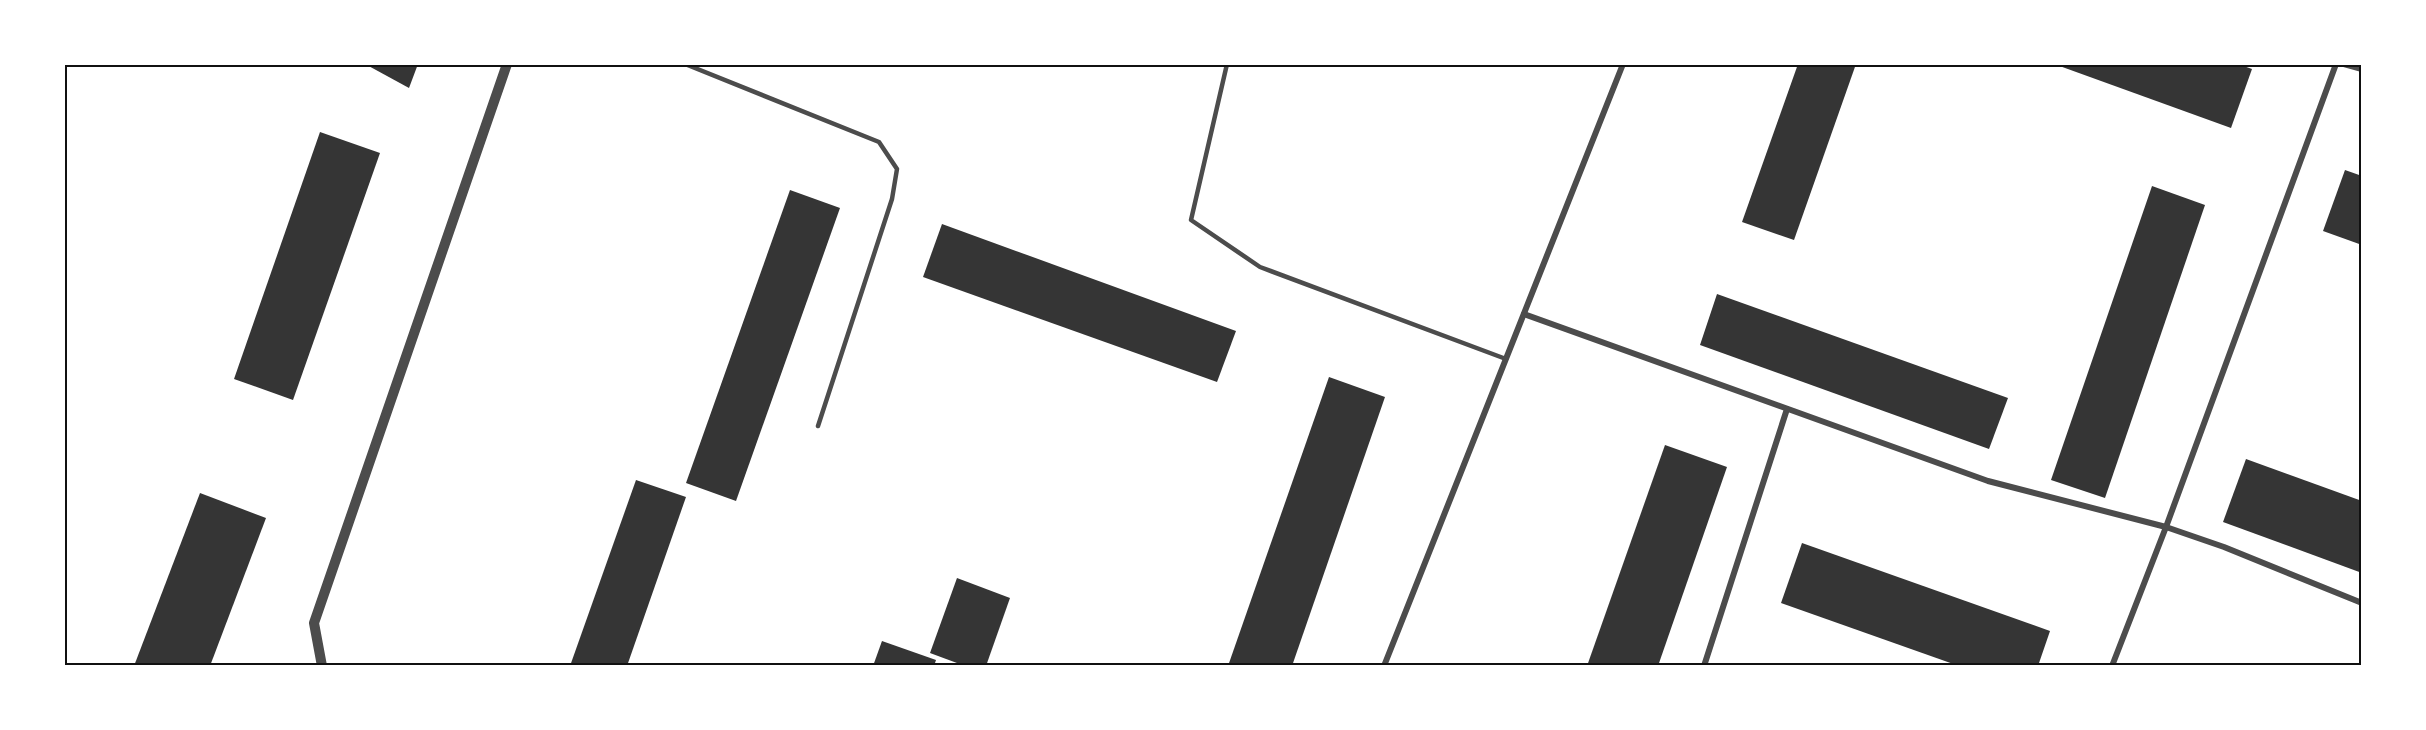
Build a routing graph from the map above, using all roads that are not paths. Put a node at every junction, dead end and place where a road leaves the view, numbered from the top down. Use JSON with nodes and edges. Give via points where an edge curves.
{"nodes":[{"id":1,"x":507,"y":64,"type":"edge"},
{"id":2,"x":685,"y":64,"type":"edge"},
{"id":3,"x":1227,"y":64,"type":"edge"},
{"id":4,"x":1623,"y":64,"type":"edge"},
{"id":5,"x":2336,"y":64,"type":"edge"},
{"id":6,"x":2344,"y":64,"type":"edge"},
{"id":7,"x":2361,"y":69,"type":"edge"},
{"id":8,"x":1524,"y":314,"type":"junction"},
{"id":9,"x":1506,"y":359,"type":"junction"},
{"id":10,"x":1787,"y":409,"type":"junction"},
{"id":11,"x":818,"y":426,"type":"dead end"},
{"id":12,"x":2166,"y":527,"type":"junction"},
{"id":13,"x":2361,"y":603,"type":"edge"},
{"id":14,"x":322,"y":666,"type":"edge"},
{"id":15,"x":1384,"y":666,"type":"edge"},
{"id":16,"x":1704,"y":666,"type":"edge"},
{"id":17,"x":2112,"y":666,"type":"edge"}],
"edges":[{"from":1,"to":14,"type":"street","via":[[314,623]]},
{"from":2,"to":11,"type":"lane","via":[[879,142],[897,169],[892,199]]},
{"from":3,"to":9,"type":"lane","via":[[1191,220],[1260,267]]},
{"from":4,"to":8,"type":"street"},
{"from":5,"to":12,"type":"street"},
{"from":6,"to":7,"type":"street"},
{"from":8,"to":9,"type":"street"},
{"from":8,"to":10,"type":"street"},
{"from":9,"to":15,"type":"street"},
{"from":10,"to":12,"type":"street","via":[[1988,481]]},
{"from":10,"to":16,"type":"street"},
{"from":12,"to":13,"type":"street"},
{"from":12,"to":17,"type":"street"}]}
